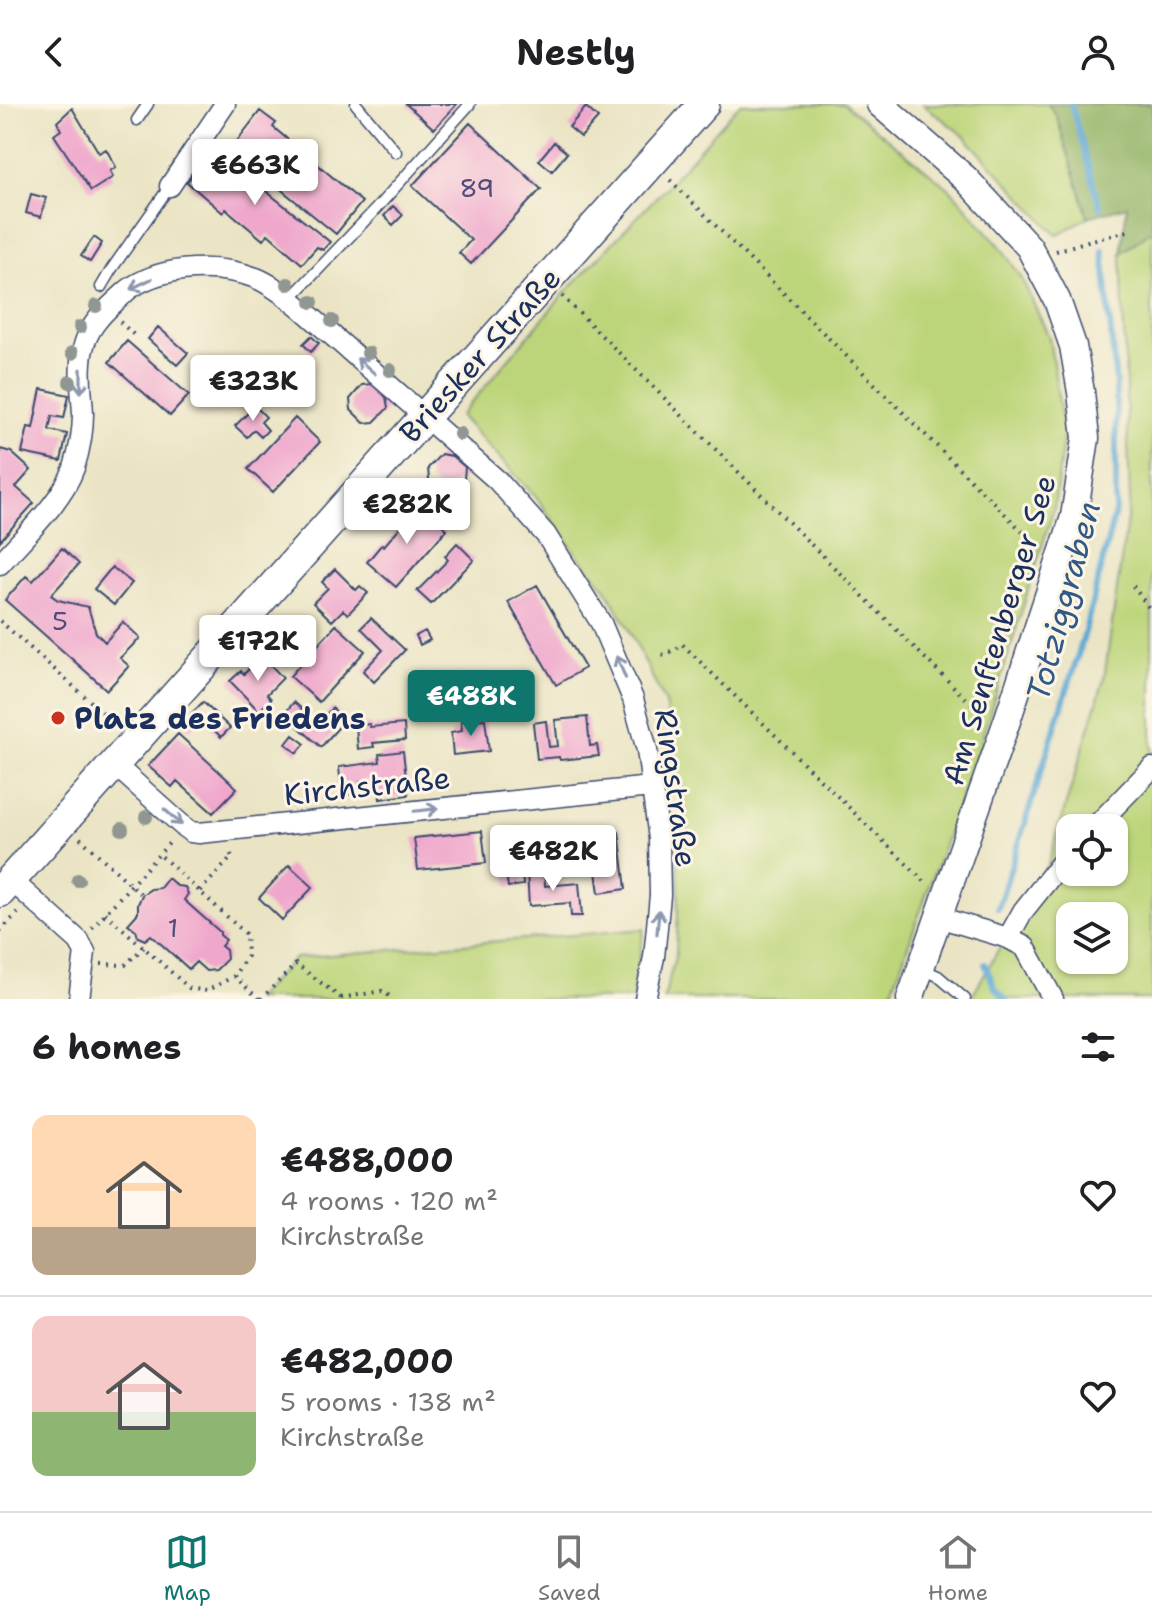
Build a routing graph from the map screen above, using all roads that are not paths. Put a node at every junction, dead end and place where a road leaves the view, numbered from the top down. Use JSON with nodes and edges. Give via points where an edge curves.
{"nodes":[{"id":1,"x":148,"y":104,"type":"edge"},
{"id":2,"x":225,"y":104,"type":"edge"},
{"id":3,"x":356,"y":104,"type":"edge"},
{"id":4,"x":470,"y":104,"type":"edge"},
{"id":5,"x":704,"y":104,"type":"edge"},
{"id":6,"x":880,"y":104,"type":"edge"},
{"id":7,"x":137,"y":120,"type":"dead end"},
{"id":8,"x":396,"y":152,"type":"dead end"},
{"id":9,"x":170,"y":186,"type":"joint"},
{"id":10,"x":101,"y":287,"type":"joint"},
{"id":11,"x":290,"y":299,"type":"junction"},
{"id":12,"x":106,"y":310,"type":"junction"},
{"id":13,"x":425,"y":418,"type":"junction"},
{"id":14,"x":0,"y":564,"type":"edge"},
{"id":15,"x":115,"y":765,"type":"junction"},
{"id":16,"x":1152,"y":768,"type":"edge"},
{"id":17,"x":651,"y":787,"type":"junction"},
{"id":18,"x":1108,"y":814,"type":"edge"},
{"id":19,"x":1056,"y":870,"type":"edge"},
{"id":20,"x":5,"y":886,"type":"edge"},
{"id":21,"x":941,"y":909,"type":"junction"},
{"id":22,"x":1008,"y":938,"type":"junction"},
{"id":23,"x":921,"y":969,"type":"junction"},
{"id":24,"x":79,"y":999,"type":"edge"},
{"id":25,"x":645,"y":999,"type":"edge"},
{"id":26,"x":910,"y":999,"type":"edge"},
{"id":27,"x":965,"y":999,"type":"edge"},
{"id":28,"x":1053,"y":999,"type":"edge"}],
"edges":[{"from":1,"to":7,"type":"lane"},
{"from":2,"to":9,"type":"street"},
{"from":3,"to":8,"type":"lane"},
{"from":4,"to":11,"type":"lane"},
{"from":5,"to":13,"type":"main road","name":"Briesker Straße"},
{"from":6,"to":21,"type":"street","name":"Am Senftenberger See","via":[[966,179],[1029,247],[1057,300],[1073,346],[1086,438],[1074,517]]},
{"from":9,"to":10,"type":"lane"},
{"from":10,"to":12,"type":"street"},
{"from":11,"to":12,"type":"street","name":"Ringstraße","one_way":true,"via":[[255,278],[188,269],[133,286]]},
{"from":13,"to":11,"type":"street","name":"Ringstraße","one_way":true},
{"from":12,"to":14,"type":"street","name":"Ringstraße","one_way":true,"via":[[85,342],[83,416],[74,468],[56,500]]},
{"from":13,"to":15,"type":"main road","name":"Briesker Straße"},
{"from":17,"to":13,"type":"street","name":"Ringstraße","one_way":true,"via":[[633,699],[601,623],[546,535],[497,480]]},
{"from":15,"to":17,"type":"street","name":"Kirchstraße","one_way":true,"via":[[191,832]]},
{"from":15,"to":20,"type":"main road","name":"Briesker Straße"},
{"from":16,"to":18,"type":"street"},
{"from":25,"to":17,"type":"street","name":"Ringstraße","one_way":true,"via":[[660,895]]},
{"from":19,"to":22,"type":"street"},
{"from":20,"to":24,"type":"street","via":[[79,941],[85,952]]},
{"from":21,"to":22,"type":"street"},
{"from":21,"to":23,"type":"street","name":"Am Senftenberger See"},
{"from":22,"to":28,"type":"street","via":[[1025,947]]},
{"from":23,"to":26,"type":"street","name":"Am Senftenberger See"},
{"from":23,"to":27,"type":"lane"}]}
